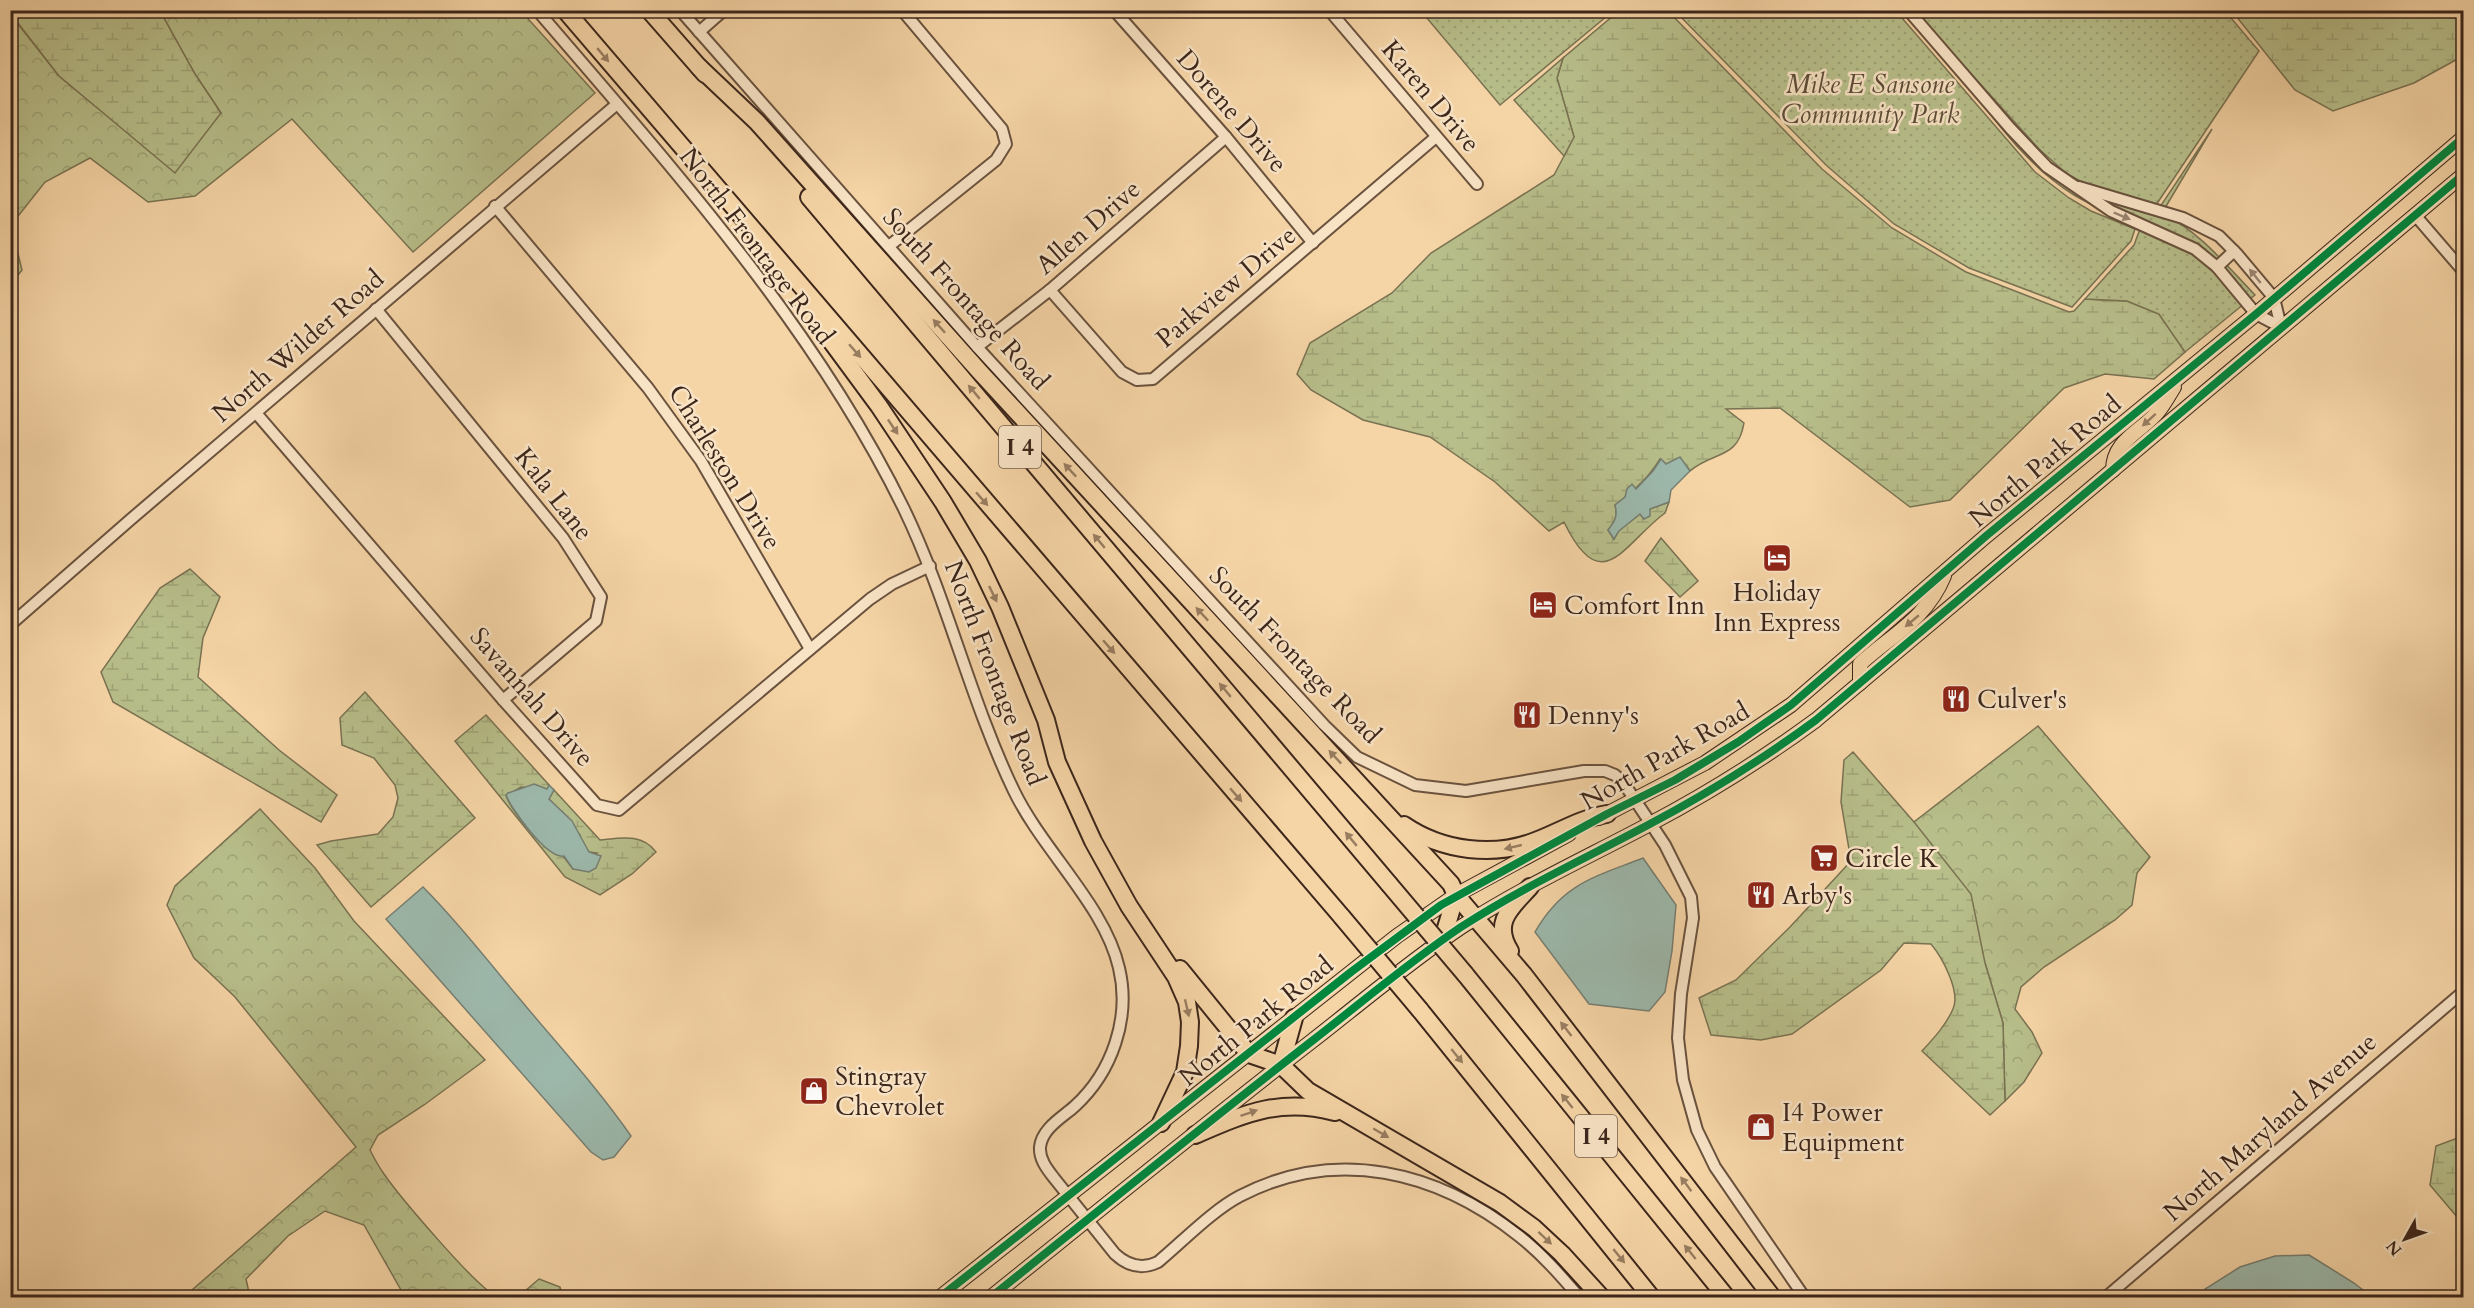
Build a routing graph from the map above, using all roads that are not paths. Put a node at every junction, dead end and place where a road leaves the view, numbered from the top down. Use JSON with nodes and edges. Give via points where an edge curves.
{"nodes":[{"id":1,"x":537,"y":10,"type":"edge"},
{"id":2,"x":565,"y":10,"type":"edge"},
{"id":3,"x":649,"y":10,"type":"edge"},
{"id":4,"x":680,"y":10,"type":"edge"},
{"id":5,"x":724,"y":10,"type":"edge"},
{"id":6,"x":902,"y":10,"type":"edge"},
{"id":7,"x":1114,"y":10,"type":"edge"},
{"id":8,"x":1329,"y":10,"type":"edge"},
{"id":9,"x":1908,"y":10,"type":"edge"},
{"id":10,"x":699,"y":32,"type":"junction"},
{"id":11,"x":699,"y":67,"type":"junction"},
{"id":12,"x":617,"y":104,"type":"junction"},
{"id":13,"x":1436,"y":136,"type":"junction"},
{"id":14,"x":1226,"y":137,"type":"junction"},
{"id":15,"x":2463,"y":137,"type":"edge"},
{"id":16,"x":2463,"y":174,"type":"edge"},
{"id":17,"x":1477,"y":184,"type":"dead end"},
{"id":18,"x":2073,"y":185,"type":"junction"},
{"id":19,"x":495,"y":206,"type":"junction"},
{"id":20,"x":2415,"y":215,"type":"junction"},
{"id":21,"x":2181,"y":217,"type":"junction"},
{"id":22,"x":2176,"y":239,"type":"junction"},
{"id":23,"x":1313,"y":243,"type":"junction"},
{"id":24,"x":889,"y":246,"type":"junction"},
{"id":25,"x":2234,"y":250,"type":"junction"},
{"id":26,"x":2217,"y":267,"type":"junction"},
{"id":27,"x":2463,"y":272,"type":"edge"},
{"id":28,"x":790,"y":274,"type":"junction"},
{"id":29,"x":1050,"y":290,"type":"junction"},
{"id":30,"x":2274,"y":298,"type":"junction"},
{"id":31,"x":376,"y":309,"type":"junction"},
{"id":32,"x":2256,"y":314,"type":"junction"},
{"id":33,"x":2281,"y":327,"type":"junction"},
{"id":34,"x":977,"y":347,"type":"junction"},
{"id":35,"x":2184,"y":373,"type":"junction"},
{"id":36,"x":256,"y":413,"type":"junction"},
{"id":37,"x":2112,"y":470,"type":"junction"},
{"id":38,"x":930,"y":566,"type":"junction"},
{"id":39,"x":1945,"y":574,"type":"junction"},
{"id":40,"x":10,"y":625,"type":"edge"},
{"id":41,"x":810,"y":649,"type":"junction"},
{"id":42,"x":1860,"y":683,"type":"junction"},
{"id":43,"x":503,"y":700,"type":"junction"},
{"id":44,"x":1049,"y":732,"type":"junction"},
{"id":45,"x":1636,"y":800,"type":"junction"},
{"id":46,"x":1388,"y":814,"type":"junction"},
{"id":47,"x":1607,"y":814,"type":"junction"},
{"id":48,"x":1651,"y":824,"type":"junction"},
{"id":49,"x":1530,"y":887,"type":"junction"},
{"id":50,"x":1456,"y":895,"type":"junction"},
{"id":51,"x":1477,"y":918,"type":"junction"},
{"id":52,"x":1442,"y":941,"type":"junction"},
{"id":53,"x":1524,"y":975,"type":"junction"},
{"id":54,"x":2463,"y":991,"type":"edge"},
{"id":55,"x":1294,"y":1018,"type":"junction"},
{"id":56,"x":1249,"y":1054,"type":"junction"},
{"id":57,"x":1281,"y":1065,"type":"junction"},
{"id":58,"x":1351,"y":1116,"type":"junction"},
{"id":59,"x":1161,"y":1123,"type":"junction"},
{"id":60,"x":1195,"y":1135,"type":"junction"},
{"id":61,"x":1069,"y":1196,"type":"junction"},
{"id":62,"x":1088,"y":1220,"type":"junction"},
{"id":63,"x":939,"y":1298,"type":"edge"},
{"id":64,"x":990,"y":1298,"type":"edge"},
{"id":65,"x":1580,"y":1298,"type":"edge"},
{"id":66,"x":1602,"y":1298,"type":"edge"},
{"id":67,"x":1653,"y":1298,"type":"edge"},
{"id":68,"x":1727,"y":1298,"type":"edge"},
{"id":69,"x":1773,"y":1298,"type":"edge"},
{"id":70,"x":1805,"y":1298,"type":"edge"},
{"id":71,"x":2105,"y":1298,"type":"edge"}],
"edges":[{"from":1,"to":12,"type":"street","name":"North Frontage Road"},
{"from":2,"to":28,"type":"highway","number":"I 4","one_way":true},
{"from":3,"to":11,"type":"highway","number":"I 4"},
{"from":4,"to":10,"type":"street","name":"South Frontage Road"},
{"from":5,"to":10,"type":"street"},
{"from":6,"to":24,"type":"street","via":[[1002,129],[1006,144],[996,160]]},
{"from":7,"to":14,"type":"street","name":"Dorene Drive"},
{"from":8,"to":13,"type":"street","name":"Karen Drive"},
{"from":9,"to":18,"type":"street","via":[[2020,139],[2047,167]]},
{"from":10,"to":24,"type":"street","name":"South Frontage Road"},
{"from":46,"to":11,"type":"highway","one_way":true,"via":[[980,372],[757,122]]},
{"from":68,"to":11,"type":"highway","number":"I 4","one_way":true,"bridge":true,"via":[[1465,974]]},
{"from":12,"to":19,"type":"street","name":"North Wilder Road"},
{"from":12,"to":38,"type":"street","name":"North Frontage Road","via":[[765,287],[818,362],[879,459]]},
{"from":13,"to":17,"type":"street","name":"Karen Drive"},
{"from":13,"to":23,"type":"street","name":"Parkview Drive"},
{"from":14,"to":23,"type":"street","name":"Dorene Drive"},
{"from":14,"to":29,"type":"street","name":"Allen Drive"},
{"from":15,"to":30,"type":"main road","name":"North Park Road"},
{"from":16,"to":20,"type":"main road","name":"North Park Road"},
{"from":18,"to":21,"type":"street"},
{"from":18,"to":22,"type":"street","one_way":true,"via":[[2111,211]]},
{"from":19,"to":31,"type":"street","name":"North Wilder Road"},
{"from":19,"to":41,"type":"street","name":"Charleston Drive","via":[[648,388],[701,461]]},
{"from":20,"to":27,"type":"street"},
{"from":20,"to":33,"type":"main road","name":"North Park Road"},
{"from":21,"to":22,"type":"street"},
{"from":21,"to":25,"type":"street","via":[[2208,228]]},
{"from":22,"to":26,"type":"street"},
{"from":23,"to":29,"type":"street","name":"Parkview Drive","via":[[1153,379],[1137,380],[1122,372]]},
{"from":24,"to":34,"type":"street","name":"South Frontage Road"},
{"from":25,"to":26,"type":"street"},
{"from":30,"to":25,"type":"street","one_way":true},
{"from":26,"to":32,"type":"street"},
{"from":28,"to":44,"type":"highway","one_way":true,"via":[[806,309],[879,406],[944,502],[978,561]]},
{"from":28,"to":67,"type":"highway","number":"I 4","one_way":true,"bridge":true,"via":[[1420,1010]]},
{"from":29,"to":34,"type":"street","name":"Allen Drive"},
{"from":30,"to":32,"type":"main road","name":"North Park Road"},
{"from":30,"to":33,"type":"street"},
{"from":31,"to":36,"type":"street","name":"North Wilder Road"},
{"from":31,"to":43,"type":"street","name":"Kala Lane","via":[[563,538],[601,597],[596,621]]},
{"from":32,"to":33,"type":"street"},
{"from":32,"to":35,"type":"main road","name":"North Park Road"},
{"from":33,"to":37,"type":"main road","name":"North Park Road"},
{"from":34,"to":45,"type":"street","name":"South Frontage Road","via":[[1357,757],[1415,785],[1466,791],[1605,771],[1623,782]]},
{"from":35,"to":37,"type":"main road","one_way":true,"via":[[2156,415],[2121,444]]},
{"from":35,"to":39,"type":"main road","name":"North Park Road"},
{"from":36,"to":40,"type":"street","name":"North Wilder Road"},
{"from":36,"to":43,"type":"street","name":"Savannah Drive"},
{"from":37,"to":42,"type":"main road","name":"North Park Road"},
{"from":38,"to":41,"type":"street","via":[[877,594]]},
{"from":38,"to":61,"type":"street","name":"North Frontage Road","via":[[987,728],[1016,795],[1107,932],[1119,968],[1122,1016],[1106,1067],[1087,1094],[1049,1128],[1040,1147],[1045,1166]]},
{"from":39,"to":42,"type":"main road","one_way":true,"via":[[1936,596],[1924,611],[1860,664]]},
{"from":39,"to":45,"type":"main road","name":"North Park Road","via":[[1791,705],[1705,763]]},
{"from":41,"to":43,"type":"street","name":"Savannah Drive","via":[[619,810],[597,805]]},
{"from":42,"to":48,"type":"main road","name":"North Park Road","via":[[1755,764]]},
{"from":44,"to":56,"type":"highway","via":[[1097,837],[1138,909],[1190,984]]},
{"from":44,"to":59,"type":"highway","one_way":true,"via":[[1057,762],[1093,841],[1129,906],[1176,977],[1187,1002],[1190,1046],[1185,1072]]},
{"from":45,"to":47,"type":"main road","name":"North Park Road"},
{"from":45,"to":48,"type":"street","name":"South Frontage Road"},
{"from":47,"to":46,"type":"highway","one_way":true,"via":[[1587,817],[1535,841],[1483,850],[1433,840]]},
{"from":46,"to":50,"type":"highway","via":[[1451,884]]},
{"from":47,"to":50,"type":"main road","name":"North Park Road"},
{"from":48,"to":49,"type":"main road","name":"North Park Road"},
{"from":48,"to":70,"type":"street","name":"South Frontage Road","via":[[1691,897],[1694,918],[1678,1038],[1683,1080],[1697,1130],[1715,1167]]},
{"from":49,"to":51,"type":"main road","name":"North Park Road"},
{"from":49,"to":53,"type":"highway","via":[[1507,913],[1503,929],[1503,938]]},
{"from":50,"to":51,"type":"highway"},
{"from":50,"to":52,"type":"highway"},
{"from":50,"to":55,"type":"main road","name":"North Park Road","via":[[1397,936]]},
{"from":51,"to":52,"type":"main road","name":"North Park Road"},
{"from":51,"to":53,"type":"highway"},
{"from":52,"to":57,"type":"main road","name":"North Park Road"},
{"from":69,"to":53,"type":"highway","one_way":true},
{"from":54,"to":71,"type":"street","name":"North Maryland Avenue"},
{"from":55,"to":56,"type":"main road","name":"North Park Road"},
{"from":55,"to":57,"type":"highway"},
{"from":56,"to":57,"type":"highway"},
{"from":56,"to":59,"type":"main road","name":"North Park Road"},
{"from":57,"to":58,"type":"highway","via":[[1308,1090]]},
{"from":57,"to":60,"type":"main road","name":"North Park Road"},
{"from":60,"to":58,"type":"highway","one_way":true,"via":[[1241,1115],[1279,1106],[1322,1108]]},
{"from":58,"to":66,"type":"highway","one_way":true,"via":[[1500,1203],[1562,1254]]},
{"from":59,"to":61,"type":"main road","name":"North Park Road"},
{"from":60,"to":62,"type":"main road","name":"North Park Road"},
{"from":61,"to":62,"type":"street","name":"North Frontage Road"},
{"from":61,"to":63,"type":"main road","name":"North Park Road"},
{"from":62,"to":64,"type":"main road","name":"North Park Road"},
{"from":62,"to":65,"type":"street","name":"North Frontage Road","via":[[1124,1263],[1148,1266],[1238,1197],[1260,1186],[1324,1169],[1374,1171],[1433,1186],[1492,1216],[1521,1237]]}]}
